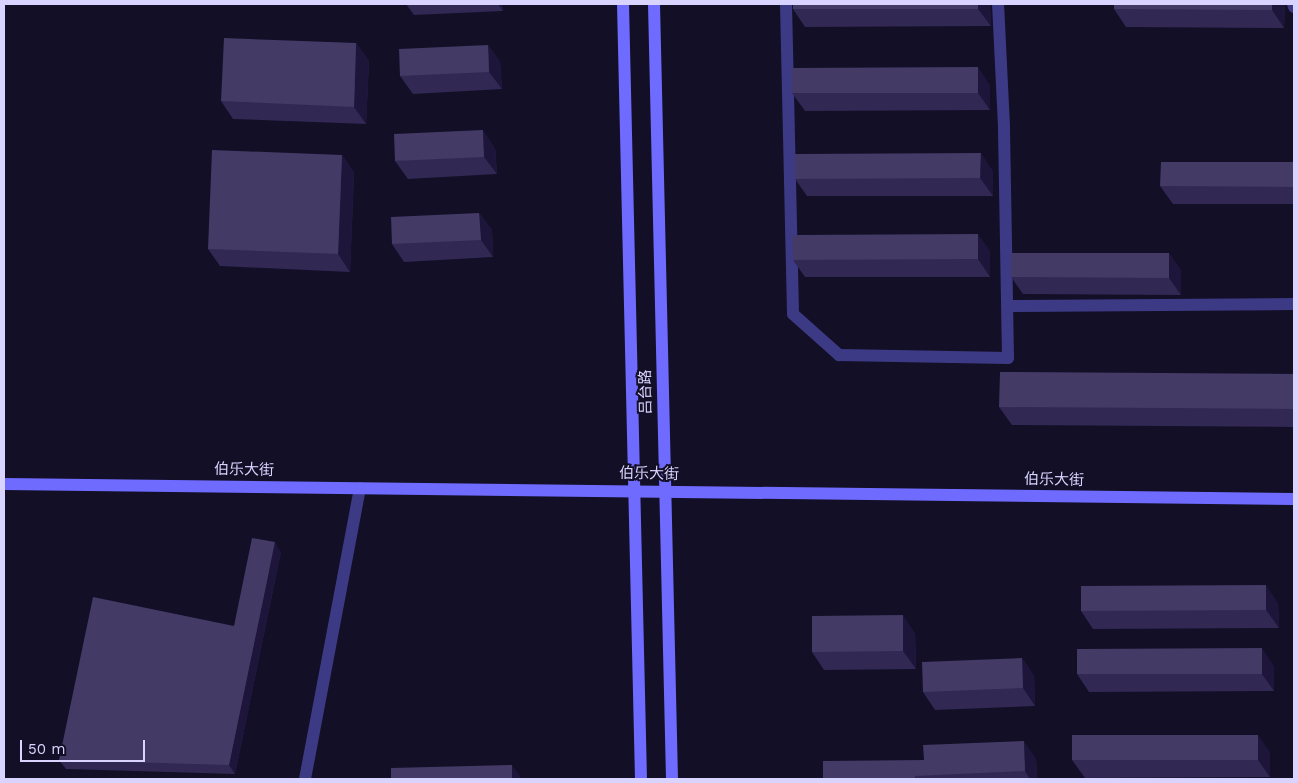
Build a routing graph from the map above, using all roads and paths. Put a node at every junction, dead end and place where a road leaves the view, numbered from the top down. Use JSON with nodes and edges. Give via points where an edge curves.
{"nodes":[{"id":1,"x":623,"y":4,"type":"edge"},
{"id":2,"x":654,"y":4,"type":"edge"},
{"id":3,"x":786,"y":4,"type":"edge"},
{"id":4,"x":998,"y":4,"type":"edge"},
{"id":5,"x":1294,"y":304,"type":"edge"},
{"id":6,"x":1007,"y":306,"type":"junction"},
{"id":7,"x":4,"y":484,"type":"edge"},
{"id":8,"x":360,"y":488,"type":"junction"},
{"id":9,"x":634,"y":490,"type":"junction"},
{"id":10,"x":664,"y":491,"type":"junction"},
{"id":11,"x":1294,"y":500,"type":"edge"},
{"id":12,"x":305,"y":779,"type":"edge"},
{"id":13,"x":641,"y":779,"type":"edge"},
{"id":14,"x":672,"y":779,"type":"edge"}],
"edges":[{"from":1,"to":9,"type":"main road","name":"吕台路"},
{"from":2,"to":10,"type":"main road","name":"吕台路"},
{"from":3,"to":6,"type":"street","via":[[793,314],[839,355],[1008,358]]},
{"from":4,"to":6,"type":"street"},
{"from":5,"to":6,"type":"street"},
{"from":7,"to":8,"type":"main road","name":"伯乐大街"},
{"from":8,"to":9,"type":"main road","name":"伯乐大街"},
{"from":8,"to":12,"type":"street"},
{"from":9,"to":10,"type":"main road","name":"伯乐大街"},
{"from":9,"to":13,"type":"main road","name":"吕台路"},
{"from":10,"to":11,"type":"main road","name":"伯乐大街"},
{"from":10,"to":14,"type":"main road","name":"吕台路"}]}
